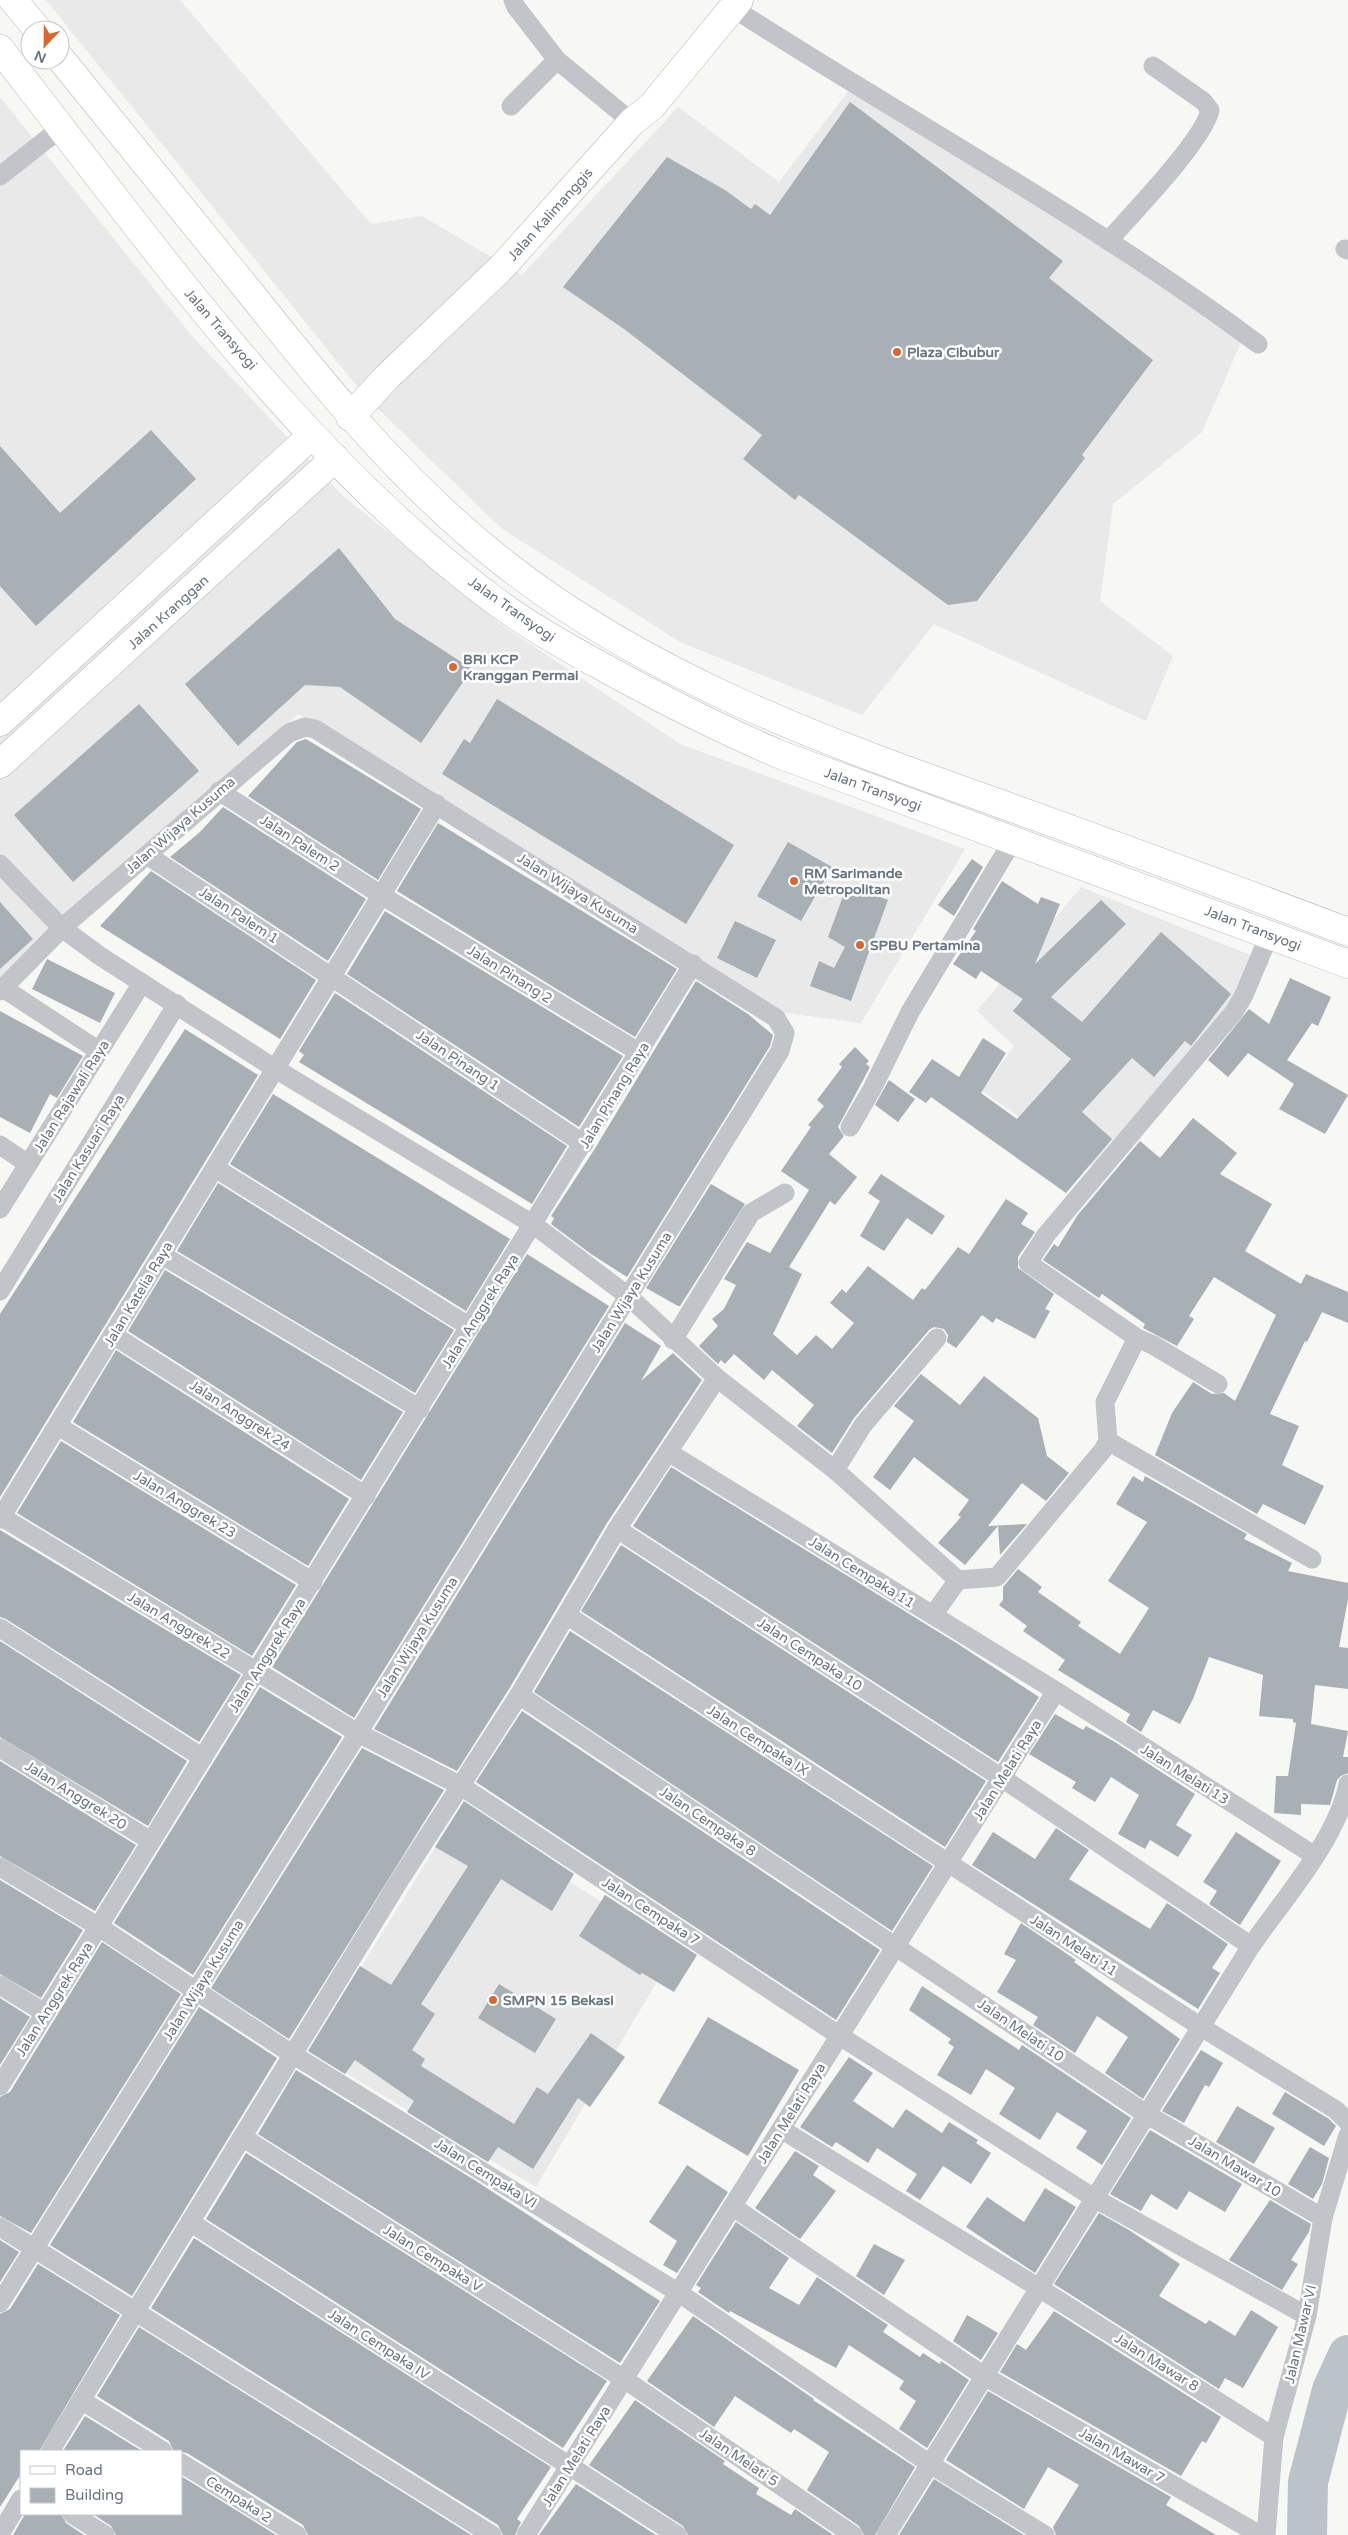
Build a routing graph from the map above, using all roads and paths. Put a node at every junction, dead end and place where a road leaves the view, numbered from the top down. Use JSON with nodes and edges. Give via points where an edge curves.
{"nodes":[{"id":1,"x":14,"y":0,"type":"edge"},
{"id":2,"x":513,"y":0,"type":"edge"},
{"id":3,"x":736,"y":4,"type":"edge"},
{"id":4,"x":30,"y":20,"type":"edge"},
{"id":5,"x":0,"y":49,"type":"edge"},
{"id":6,"x":557,"y":60,"type":"junction"},
{"id":7,"x":1153,"y":66,"type":"dead end"},
{"id":8,"x":70,"y":70,"type":"edge"},
{"id":9,"x":511,"y":106,"type":"dead end"},
{"id":10,"x":632,"y":122,"type":"junction"},
{"id":11,"x":61,"y":128,"type":"junction"},
{"id":12,"x":0,"y":176,"type":"edge"},
{"id":13,"x":1108,"y":241,"type":"junction"},
{"id":14,"x":1258,"y":344,"type":"dead end"},
{"id":15,"x":350,"y":417,"type":"junction"},
{"id":16,"x":312,"y":435,"type":"junction"},
{"id":17,"x":335,"y":458,"type":"junction"},
{"id":18,"x":279,"y":467,"type":"junction"},
{"id":19,"x":300,"y":492,"type":"junction"},
{"id":20,"x":0,"y":722,"type":"edge"},
{"id":21,"x":0,"y":764,"type":"edge"},
{"id":22,"x":219,"y":791,"type":"junction"},
{"id":23,"x":437,"y":804,"type":"junction"},
{"id":24,"x":1013,"y":840,"type":"junction"},
{"id":25,"x":147,"y":855,"type":"junction"},
{"id":26,"x":0,"y":864,"type":"edge"},
{"id":27,"x":381,"y":895,"type":"junction"},
{"id":28,"x":62,"y":928,"type":"junction"},
{"id":29,"x":1348,"y":932,"type":"edge"},
{"id":30,"x":1270,"y":933,"type":"junction"},
{"id":31,"x":693,"y":964,"type":"junction"},
{"id":32,"x":1348,"y":964,"type":"edge"},
{"id":33,"x":331,"y":976,"type":"junction"},
{"id":34,"x":142,"y":983,"type":"junction"},
{"id":35,"x":2,"y":989,"type":"edge"},
{"id":36,"x":177,"y":1004,"type":"junction"},
{"id":37,"x":99,"y":1051,"type":"junction"},
{"id":38,"x":640,"y":1053,"type":"junction"},
{"id":39,"x":274,"y":1068,"type":"junction"},
{"id":40,"x":850,"y":1127,"type":"dead end"},
{"id":41,"x":584,"y":1144,"type":"junction"},
{"id":42,"x":0,"y":1145,"type":"edge"},
{"id":43,"x":28,"y":1164,"type":"junction"},
{"id":44,"x":215,"y":1168,"type":"junction"},
{"id":45,"x":785,"y":1193,"type":"dead end"},
{"id":46,"x":0,"y":1209,"type":"edge"},
{"id":47,"x":534,"y":1225,"type":"junction"},
{"id":48,"x":162,"y":1254,"type":"junction"},
{"id":49,"x":0,"y":1291,"type":"edge"},
{"id":50,"x":628,"y":1296,"type":"junction"},
{"id":51,"x":470,"y":1327,"type":"junction"},
{"id":52,"x":113,"y":1335,"type":"junction"},
{"id":53,"x":937,"y":1338,"type":"dead end"},
{"id":54,"x":1137,"y":1338,"type":"junction"},
{"id":55,"x":674,"y":1340,"type":"junction"},
{"id":56,"x":717,"y":1378,"type":"junction"},
{"id":57,"x":1218,"y":1384,"type":"dead end"},
{"id":58,"x":420,"y":1409,"type":"junction"},
{"id":59,"x":58,"y":1426,"type":"junction"},
{"id":60,"x":1108,"y":1441,"type":"junction"},
{"id":61,"x":668,"y":1452,"type":"junction"},
{"id":62,"x":834,"y":1470,"type":"junction"},
{"id":63,"x":366,"y":1496,"type":"junction"},
{"id":64,"x":1,"y":1518,"type":"edge"},
{"id":65,"x":618,"y":1529,"type":"junction"},
{"id":66,"x":1312,"y":1559,"type":"dead end"},
{"id":67,"x":958,"y":1580,"type":"junction"},
{"id":68,"x":313,"y":1582,"type":"junction"},
{"id":69,"x":933,"y":1615,"type":"junction"},
{"id":70,"x":568,"y":1616,"type":"junction"},
{"id":71,"x":0,"y":1628,"type":"edge"},
{"id":72,"x":257,"y":1672,"type":"junction"},
{"id":73,"x":1056,"y":1691,"type":"junction"},
{"id":74,"x":519,"y":1695,"type":"junction"},
{"id":75,"x":358,"y":1733,"type":"junction"},
{"id":76,"x":0,"y":1748,"type":"edge"},
{"id":77,"x":203,"y":1758,"type":"junction"},
{"id":78,"x":1002,"y":1778,"type":"junction"},
{"id":79,"x":1348,"y":1784,"type":"edge"},
{"id":80,"x":462,"y":1786,"type":"junction"},
{"id":81,"x":152,"y":1841,"type":"junction"},
{"id":82,"x":1315,"y":1856,"type":"junction"},
{"id":83,"x":948,"y":1863,"type":"junction"},
{"id":84,"x":0,"y":1867,"type":"edge"},
{"id":85,"x":98,"y":1927,"type":"junction"},
{"id":86,"x":896,"y":1946,"type":"junction"},
{"id":87,"x":1251,"y":1946,"type":"junction"},
{"id":88,"x":0,"y":1985,"type":"edge"},
{"id":89,"x":196,"y":1991,"type":"junction"},
{"id":90,"x":45,"y":2013,"type":"junction"},
{"id":91,"x":1201,"y":2027,"type":"junction"},
{"id":92,"x":840,"y":2036,"type":"junction"},
{"id":93,"x":292,"y":2054,"type":"junction"},
{"id":94,"x":0,"y":2086,"type":"edge"},
{"id":95,"x":1146,"y":2114,"type":"junction"},
{"id":96,"x":1348,"y":2122,"type":"edge"},
{"id":97,"x":781,"y":2129,"type":"junction"},
{"id":98,"x":1348,"y":2135,"type":"edge"},
{"id":99,"x":242,"y":2136,"type":"junction"},
{"id":100,"x":1094,"y":2198,"type":"junction"},
{"id":101,"x":733,"y":2206,"type":"junction"},
{"id":102,"x":1323,"y":2218,"type":"junction"},
{"id":103,"x":190,"y":2222,"type":"junction"},
{"id":104,"x":0,"y":2227,"type":"edge"},
{"id":105,"x":34,"y":2250,"type":"junction"},
{"id":106,"x":1039,"y":2288,"type":"junction"},
{"id":107,"x":679,"y":2293,"type":"junction"},
{"id":108,"x":0,"y":2303,"type":"edge"},
{"id":109,"x":135,"y":2312,"type":"junction"},
{"id":110,"x":1307,"y":2316,"type":"junction"},
{"id":111,"x":984,"y":2376,"type":"junction"},
{"id":112,"x":624,"y":2380,"type":"junction"},
{"id":113,"x":81,"y":2400,"type":"junction"},
{"id":114,"x":1274,"y":2437,"type":"junction"},
{"id":115,"x":51,"y":2450,"type":"edge"},
{"id":116,"x":161,"y":2450,"type":"edge"},
{"id":117,"x":182,"y":2464,"type":"edge"},
{"id":118,"x":930,"y":2464,"type":"junction"},
{"id":119,"x":569,"y":2467,"type":"junction"},
{"id":120,"x":20,"y":2501,"type":"edge"},
{"id":121,"x":74,"y":2515,"type":"edge"},
{"id":122,"x":0,"y":2534,"type":"edge"},
{"id":123,"x":105,"y":2535,"type":"edge"},
{"id":124,"x":297,"y":2535,"type":"edge"},
{"id":125,"x":492,"y":2535,"type":"edge"},
{"id":126,"x":526,"y":2535,"type":"edge"},
{"id":127,"x":677,"y":2535,"type":"edge"},
{"id":128,"x":853,"y":2535,"type":"edge"},
{"id":129,"x":886,"y":2535,"type":"edge"},
{"id":130,"x":1045,"y":2535,"type":"edge"},
{"id":131,"x":1260,"y":2535,"type":"edge"},
{"id":132,"x":1266,"y":2535,"type":"edge"}],
"edges":[{"from":1,"to":4,"type":"main road"},
{"from":2,"to":6,"type":"street"},
{"from":3,"to":10,"type":"main road","name":"Jalan Kalimanggis","via":[[652,106]]},
{"from":3,"to":13,"type":"street"},
{"from":5,"to":11,"type":"main road","name":"Jalan Transyogi"},
{"from":6,"to":9,"type":"street"},
{"from":6,"to":10,"type":"street"},
{"from":7,"to":13,"type":"street","via":[[1203,101],[1210,110],[1208,120],[1175,164]]},
{"from":8,"to":15,"type":"main road","name":"Jalan Transyogi"},
{"from":10,"to":15,"type":"main road","name":"Jalan Kalimanggis","via":[[503,266]]},
{"from":11,"to":12,"type":"street"},
{"from":11,"to":16,"type":"main road","name":"Jalan Transyogi","via":[[183,286]]},
{"from":13,"to":14,"type":"street"},
{"from":15,"to":29,"type":"main road","name":"Jalan Transyogi","via":[[416,486],[500,561],[604,633],[691,680],[813,736]]},
{"from":16,"to":17,"type":"main road","name":"Jalan Transyogi"},
{"from":16,"to":18,"type":"main road"},
{"from":17,"to":19,"type":"main road","name":"Jalan Kranggan"},
{"from":17,"to":24,"type":"main road","name":"Jalan Transyogi","via":[[436,553],[544,634],[722,730]]},
{"from":18,"to":19,"type":"main road","via":[[294,465],[301,470],[304,485]]},
{"from":18,"to":20,"type":"main road"},
{"from":19,"to":21,"type":"main road","name":"Jalan Kranggan"},
{"from":22,"to":23,"type":"street","name":"Jalan Wijaya Kusuma","via":[[289,733],[305,727],[315,729]]},
{"from":22,"to":25,"type":"street","name":"Jalan Wijaya Kusuma"},
{"from":22,"to":27,"type":"street","name":"Jalan Palem 2"},
{"from":23,"to":27,"type":"street","name":"Jalan Katelia Raya"},
{"from":23,"to":31,"type":"street","name":"Jalan Wijaya Kusuma"},
{"from":24,"to":30,"type":"main road","name":"Jalan Transyogi"},
{"from":24,"to":40,"type":"street","via":[[910,1012]]},
{"from":25,"to":28,"type":"street","name":"Jalan Wijaya Kusuma"},
{"from":25,"to":33,"type":"street","name":"Jalan Palem 1"},
{"from":26,"to":28,"type":"street"},
{"from":27,"to":33,"type":"street","name":"Jalan Katelia Raya"},
{"from":27,"to":38,"type":"street","name":"Jalan Pinang 2"},
{"from":28,"to":34,"type":"street"},
{"from":28,"to":35,"type":"street","name":"Jalan Wijaya Kusuma"},
{"from":30,"to":32,"type":"main road","name":"Jalan Transyogi"},
{"from":30,"to":54,"type":"street","via":[[1234,1012],[1046,1235],[1028,1263]]},
{"from":31,"to":38,"type":"street","name":"Jalan Pinang Raya"},
{"from":31,"to":50,"type":"street","name":"Jalan Wijaya Kusuma","via":[[776,1018],[782,1026],[784,1041]]},
{"from":33,"to":39,"type":"street","name":"Jalan Katelia Raya"},
{"from":33,"to":41,"type":"street","name":"Jalan Pinang 1"},
{"from":34,"to":36,"type":"street"},
{"from":34,"to":37,"type":"street","name":"Jalan Rajawali Raya"},
{"from":35,"to":37,"type":"street"},
{"from":36,"to":39,"type":"street"},
{"from":36,"to":49,"type":"street","name":"Jalan Kasuari Raya"},
{"from":37,"to":43,"type":"street","name":"Jalan Rajawali Raya"},
{"from":38,"to":41,"type":"street","name":"Jalan Pinang Raya"},
{"from":39,"to":44,"type":"street","name":"Jalan Katelia Raya"},
{"from":39,"to":47,"type":"street"},
{"from":41,"to":47,"type":"street","name":"Jalan Pinang Raya"},
{"from":42,"to":43,"type":"street"},
{"from":43,"to":46,"type":"street","name":"Jalan Rajawali Raya"},
{"from":44,"to":48,"type":"street","name":"Jalan Katelia Raya"},
{"from":44,"to":51,"type":"street"},
{"from":45,"to":55,"type":"street","via":[[751,1212]]},
{"from":47,"to":50,"type":"street"},
{"from":47,"to":51,"type":"street","name":"Jalan Anggrek Raya"},
{"from":48,"to":52,"type":"street","name":"Jalan Katelia Raya"},
{"from":48,"to":58,"type":"street"},
{"from":50,"to":55,"type":"street"},
{"from":50,"to":75,"type":"street","name":"Jalan Wijaya Kusuma"},
{"from":51,"to":58,"type":"street","name":"Jalan Anggrek Raya"},
{"from":52,"to":59,"type":"street","name":"Jalan Katelia Raya"},
{"from":52,"to":63,"type":"street","name":"Jalan Anggrek 24"},
{"from":53,"to":62,"type":"street","via":[[863,1425]]},
{"from":54,"to":57,"type":"street"},
{"from":54,"to":60,"type":"street","via":[[1105,1402]]},
{"from":55,"to":56,"type":"street"},
{"from":56,"to":61,"type":"street"},
{"from":56,"to":62,"type":"street"},
{"from":58,"to":63,"type":"street","name":"Jalan Anggrek Raya"},
{"from":59,"to":64,"type":"street","name":"Jalan Katelia Raya"},
{"from":59,"to":68,"type":"street","name":"Jalan Anggrek 23"},
{"from":60,"to":66,"type":"street"},
{"from":60,"to":67,"type":"street","via":[[996,1577]]},
{"from":61,"to":65,"type":"street"},
{"from":61,"to":69,"type":"street","name":"Jalan Cempaka 11"},
{"from":62,"to":67,"type":"street"},
{"from":63,"to":68,"type":"street","name":"Jalan Anggrek Raya"},
{"from":64,"to":72,"type":"street","name":"Jalan Anggrek 22"},
{"from":65,"to":70,"type":"street"},
{"from":65,"to":78,"type":"street","name":"Jalan Cempaka 10"},
{"from":67,"to":69,"type":"street"},
{"from":68,"to":72,"type":"street","name":"Jalan Anggrek Raya"},
{"from":69,"to":73,"type":"street","name":"Jalan Cempaka 11"},
{"from":70,"to":74,"type":"street"},
{"from":70,"to":83,"type":"street","name":"Jalan Cempaka IX"},
{"from":71,"to":77,"type":"street"},
{"from":72,"to":75,"type":"street","name":"Jalan Anggrek 22"},
{"from":72,"to":77,"type":"street","name":"Jalan Anggrek Raya"},
{"from":73,"to":78,"type":"street","name":"Jalan Melati Raya"},
{"from":73,"to":82,"type":"street","name":"Jalan Melati 13"},
{"from":74,"to":80,"type":"street"},
{"from":74,"to":86,"type":"street","name":"Jalan Cempaka 8"},
{"from":75,"to":80,"type":"street","name":"Jalan Cempaka 7"},
{"from":75,"to":89,"type":"street","name":"Jalan Wijaya Kusuma"},
{"from":76,"to":81,"type":"street","name":"Jalan Anggrek 20"},
{"from":77,"to":81,"type":"street","name":"Jalan Anggrek Raya"},
{"from":78,"to":83,"type":"street","name":"Jalan Melati Raya"},
{"from":78,"to":87,"type":"street","name":"Jalan Cempaka 10"},
{"from":79,"to":82,"type":"street","via":[[1344,1803]]},
{"from":80,"to":92,"type":"street","name":"Jalan Cempaka 7"},
{"from":80,"to":93,"type":"street","via":[[399,1880]]},
{"from":81,"to":85,"type":"street","name":"Jalan Anggrek Raya"},
{"from":82,"to":87,"type":"street"},
{"from":83,"to":86,"type":"street","name":"Jalan Melati Raya"},
{"from":83,"to":91,"type":"street","name":"Jalan Melati 11"},
{"from":84,"to":85,"type":"street","name":"Jalan Cempaka VI"},
{"from":85,"to":89,"type":"street","name":"Jalan Cempaka VI"},
{"from":85,"to":90,"type":"street","name":"Jalan Anggrek Raya"},
{"from":86,"to":92,"type":"street","name":"Jalan Melati Raya"},
{"from":86,"to":95,"type":"street","name":"Jalan Melati 10"},
{"from":87,"to":91,"type":"street"},
{"from":88,"to":90,"type":"street"},
{"from":89,"to":93,"type":"street","name":"Jalan Cempaka VI"},
{"from":89,"to":105,"type":"street","name":"Jalan Wijaya Kusuma"},
{"from":90,"to":94,"type":"street","name":"Jalan Anggrek Raya"},
{"from":91,"to":95,"type":"street"},
{"from":91,"to":96,"type":"street","via":[[1336,2110]]},
{"from":92,"to":97,"type":"street","name":"Jalan Melati Raya"},
{"from":92,"to":100,"type":"street","name":"Jalan Cempaka 7"},
{"from":93,"to":99,"type":"street"},
{"from":93,"to":107,"type":"street","name":"Jalan Cempaka VI"},
{"from":95,"to":100,"type":"street"},
{"from":95,"to":102,"type":"street","name":"Jalan Mawar 10"},
{"from":97,"to":101,"type":"street","name":"Jalan Melati Raya"},
{"from":97,"to":106,"type":"street","name":"Jalan Mawar 8"},
{"from":98,"to":102,"type":"street","name":"Jalan Mawar VI"},
{"from":99,"to":103,"type":"street"},
{"from":99,"to":112,"type":"street","name":"Jalan Cempaka V"},
{"from":100,"to":106,"type":"street"},
{"from":100,"to":110,"type":"street","name":"Jalan Cempaka 7"},
{"from":101,"to":107,"type":"street","name":"Jalan Melati Raya"},
{"from":101,"to":111,"type":"street","name":"Jalan Mawar 7"},
{"from":102,"to":110,"type":"street","name":"Jalan Mawar VI"},
{"from":103,"to":109,"type":"street"},
{"from":103,"to":119,"type":"street","name":"Jalan Cempaka IV"},
{"from":104,"to":105,"type":"street"},
{"from":105,"to":108,"type":"street","name":"Jalan Wijaya Kusuma"},
{"from":105,"to":109,"type":"street"},
{"from":106,"to":111,"type":"street"},
{"from":106,"to":114,"type":"street","name":"Jalan Mawar 8"},
{"from":107,"to":112,"type":"street","name":"Jalan Melati Raya"},
{"from":107,"to":118,"type":"street","name":"Jalan Cempaka VI"},
{"from":109,"to":113,"type":"street"},
{"from":109,"to":125,"type":"street"},
{"from":110,"to":114,"type":"street","name":"Jalan Mawar VI"},
{"from":111,"to":118,"type":"street"},
{"from":111,"to":131,"type":"street","name":"Jalan Mawar 7"},
{"from":112,"to":119,"type":"street","name":"Jalan Melati Raya"},
{"from":112,"to":128,"type":"street","name":"Jalan Melati 5"},
{"from":113,"to":115,"type":"street"},
{"from":113,"to":116,"type":"street"},
{"from":114,"to":132,"type":"street","name":"Jalan Mawar VI"},
{"from":117,"to":124,"type":"street","name":"Cempaka 2"},
{"from":118,"to":129,"type":"street"},
{"from":118,"to":130,"type":"street"},
{"from":119,"to":126,"type":"street","name":"Jalan Melati Raya"},
{"from":119,"to":127,"type":"street","name":"Jalan Cempaka IV"},
{"from":120,"to":122,"type":"street"},
{"from":121,"to":123,"type":"street"}]}
